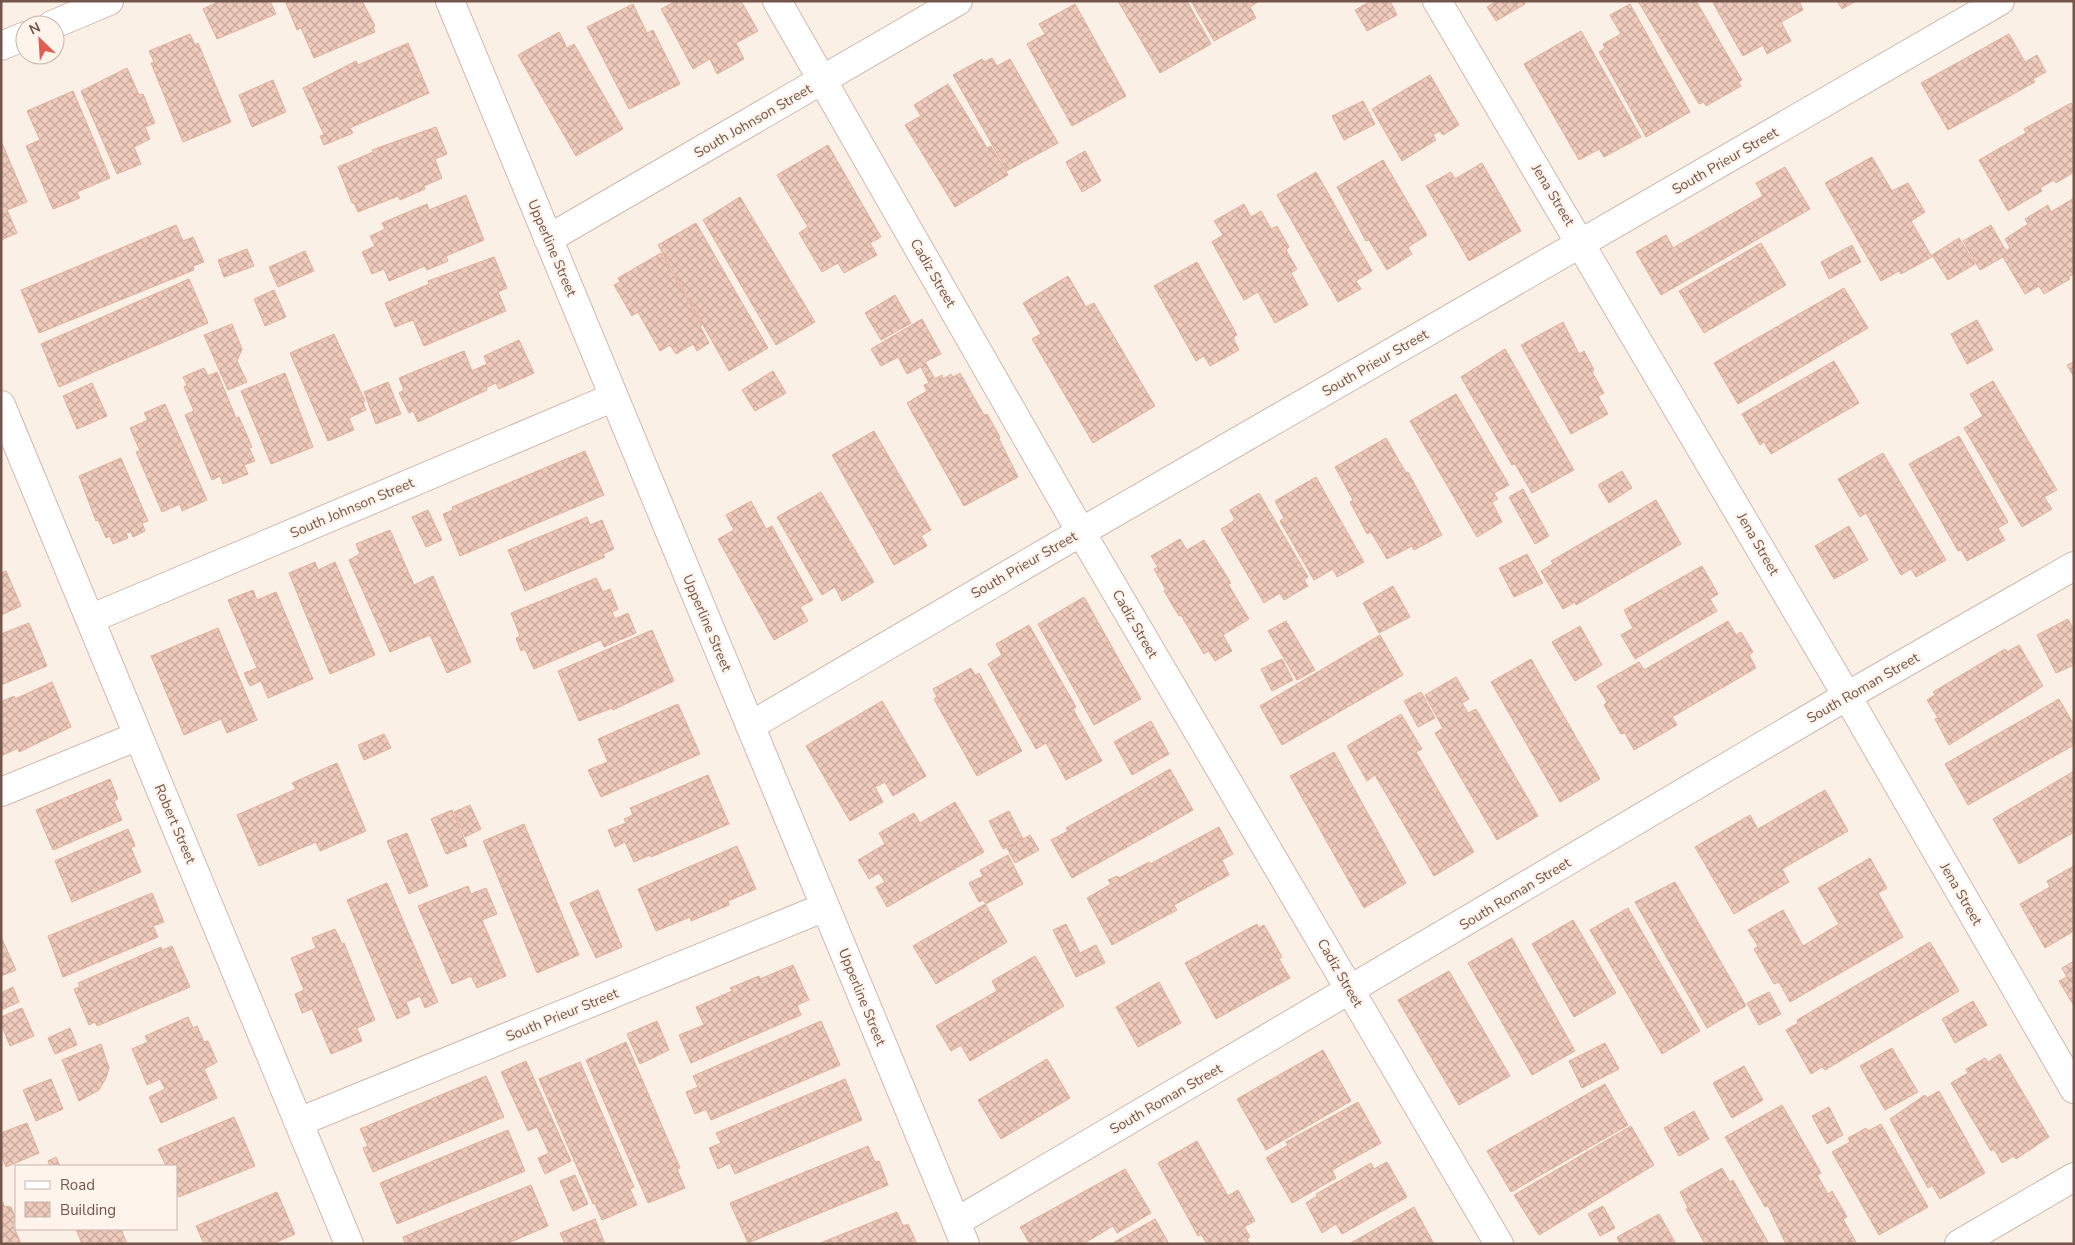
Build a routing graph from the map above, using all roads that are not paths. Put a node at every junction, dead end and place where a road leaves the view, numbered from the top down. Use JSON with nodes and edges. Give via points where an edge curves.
{"nodes":[{"id":1,"x":109,"y":1,"type":"edge"},
{"id":2,"x":450,"y":1,"type":"edge"},
{"id":3,"x":777,"y":1,"type":"edge"},
{"id":4,"x":958,"y":1,"type":"edge"},
{"id":5,"x":1437,"y":1,"type":"edge"},
{"id":6,"x":2000,"y":1,"type":"edge"},
{"id":7,"x":65,"y":20,"type":"edge"},
{"id":8,"x":15,"y":40,"type":"edge"},
{"id":9,"x":1,"y":46,"type":"edge"},
{"id":10,"x":823,"y":80,"type":"junction"},
{"id":11,"x":548,"y":239,"type":"junction"},
{"id":12,"x":1582,"y":244,"type":"junction"},
{"id":13,"x":614,"y":397,"type":"junction"},
{"id":14,"x":1,"y":405,"type":"edge"},
{"id":15,"x":1081,"y":532,"type":"junction"},
{"id":16,"x":2074,"y":566,"type":"edge"},
{"id":17,"x":90,"y":618,"type":"junction"},
{"id":18,"x":1848,"y":696,"type":"junction"},
{"id":19,"x":750,"y":726,"type":"junction"},
{"id":20,"x":138,"y":736,"type":"junction"},
{"id":21,"x":1,"y":792,"type":"edge"},
{"id":22,"x":825,"y":907,"type":"junction"},
{"id":23,"x":1351,"y":991,"type":"junction"},
{"id":24,"x":2074,"y":1089,"type":"edge"},
{"id":25,"x":299,"y":1122,"type":"junction"},
{"id":26,"x":2074,"y":1177,"type":"edge"},
{"id":27,"x":960,"y":1233,"type":"edge"},
{"id":28,"x":349,"y":1244,"type":"edge"},
{"id":29,"x":1499,"y":1244,"type":"edge"},
{"id":30,"x":1959,"y":1244,"type":"edge"}],
"edges":[{"from":1,"to":7,"type":"street"},
{"from":2,"to":11,"type":"street","name":"Upperline Street"},
{"from":3,"to":10,"type":"street","name":"Cadiz Street"},
{"from":4,"to":10,"type":"street","name":"South Johnson Street"},
{"from":5,"to":12,"type":"street","name":"Jena Street"},
{"from":6,"to":12,"type":"street","name":"South Prieur Street"},
{"from":8,"to":9,"type":"street"},
{"from":10,"to":11,"type":"street","name":"South Johnson Street"},
{"from":10,"to":15,"type":"street","name":"Cadiz Street"},
{"from":11,"to":13,"type":"street","name":"Upperline Street"},
{"from":12,"to":15,"type":"street","name":"South Prieur Street"},
{"from":12,"to":18,"type":"street","name":"Jena Street"},
{"from":13,"to":17,"type":"street","name":"South Johnson Street"},
{"from":13,"to":19,"type":"street","name":"Upperline Street"},
{"from":14,"to":17,"type":"street","name":"Robert Street"},
{"from":15,"to":19,"type":"street","name":"South Prieur Street"},
{"from":15,"to":23,"type":"street","name":"Cadiz Street"},
{"from":16,"to":18,"type":"street","name":"South Roman Street"},
{"from":17,"to":20,"type":"street","name":"Robert Street"},
{"from":18,"to":23,"type":"street","name":"South Roman Street"},
{"from":18,"to":24,"type":"street","name":"Jena Street"},
{"from":19,"to":22,"type":"street","name":"Upperline Street"},
{"from":20,"to":21,"type":"street"},
{"from":20,"to":25,"type":"street","name":"Robert Street"},
{"from":22,"to":25,"type":"street","name":"South Prieur Street"},
{"from":22,"to":27,"type":"street","name":"Upperline Street"},
{"from":23,"to":27,"type":"street","name":"South Roman Street"},
{"from":23,"to":29,"type":"street","name":"Cadiz Street"},
{"from":25,"to":28,"type":"street","name":"Robert Street"},
{"from":26,"to":30,"type":"street"}]}
